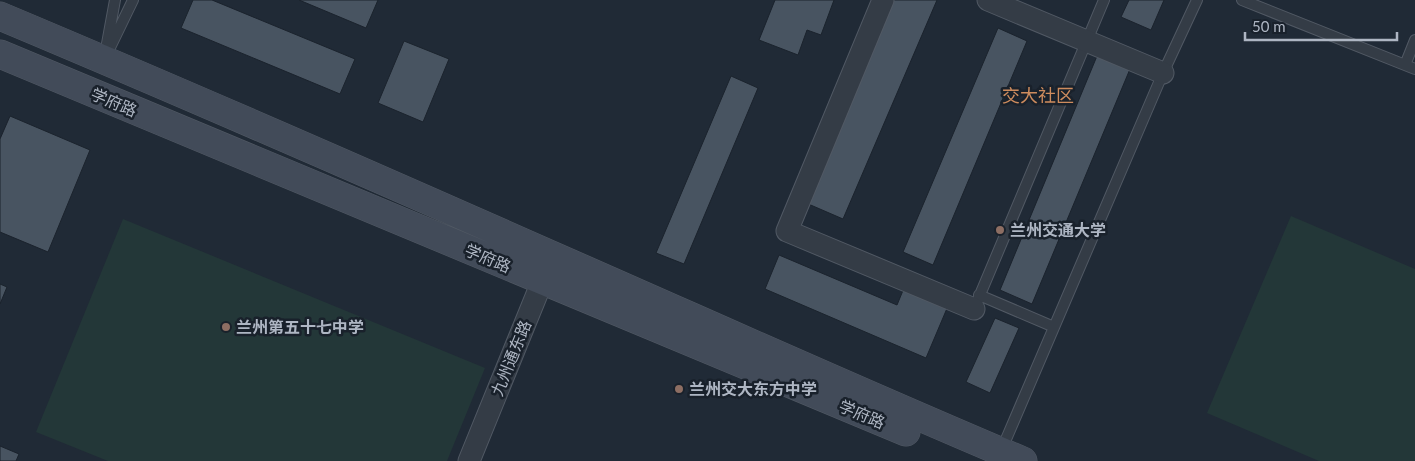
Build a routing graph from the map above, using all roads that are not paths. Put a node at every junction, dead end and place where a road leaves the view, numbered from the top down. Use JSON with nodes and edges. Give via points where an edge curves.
{"nodes":[{"id":1,"x":115,"y":0,"type":"edge"},
{"id":2,"x":133,"y":0,"type":"edge"},
{"id":3,"x":883,"y":0,"type":"edge"},
{"id":4,"x":988,"y":0,"type":"edge"},
{"id":5,"x":1104,"y":0,"type":"edge"},
{"id":6,"x":1197,"y":0,"type":"edge"},
{"id":7,"x":1242,"y":0,"type":"edge"},
{"id":8,"x":0,"y":16,"type":"edge"},
{"id":9,"x":1415,"y":40,"type":"edge"},
{"id":10,"x":1086,"y":41,"type":"junction"},
{"id":11,"x":0,"y":54,"type":"edge"},
{"id":12,"x":104,"y":60,"type":"junction"},
{"id":13,"x":1405,"y":65,"type":"junction"},
{"id":14,"x":1415,"y":69,"type":"edge"},
{"id":15,"x":1163,"y":73,"type":"junction"},
{"id":16,"x":552,"y":255,"type":"junction"},
{"id":17,"x":543,"y":281,"type":"junction"},
{"id":18,"x":976,"y":302,"type":"junction"},
{"id":19,"x":1054,"y":327,"type":"junction"},
{"id":20,"x":1000,"y":458,"type":"edge"},
{"id":21,"x":469,"y":461,"type":"edge"}],
"edges":[{"from":1,"to":12,"type":"lane"},
{"from":2,"to":12,"type":"lane"},
{"from":3,"to":18,"type":"street","via":[[787,231]]},
{"from":4,"to":10,"type":"street"},
{"from":5,"to":10,"type":"lane"},
{"from":6,"to":15,"type":"lane"},
{"from":7,"to":13,"type":"lane"},
{"from":8,"to":12,"type":"street","name":"学府路"},
{"from":9,"to":13,"type":"lane"},
{"from":10,"to":15,"type":"street"},
{"from":10,"to":18,"type":"lane"},
{"from":11,"to":17,"type":"street","name":"学府路"},
{"from":12,"to":16,"type":"street","name":"学府路"},
{"from":13,"to":14,"type":"lane"},
{"from":15,"to":19,"type":"lane"},
{"from":16,"to":17,"type":"street","name":"九州通东路"},
{"from":16,"to":20,"type":"street","name":"学府路","via":[[927,421]]},
{"from":17,"to":20,"type":"street","name":"学府路"},
{"from":17,"to":21,"type":"street","name":"九州通东路"},
{"from":18,"to":19,"type":"lane"},
{"from":19,"to":20,"type":"lane"}]}
